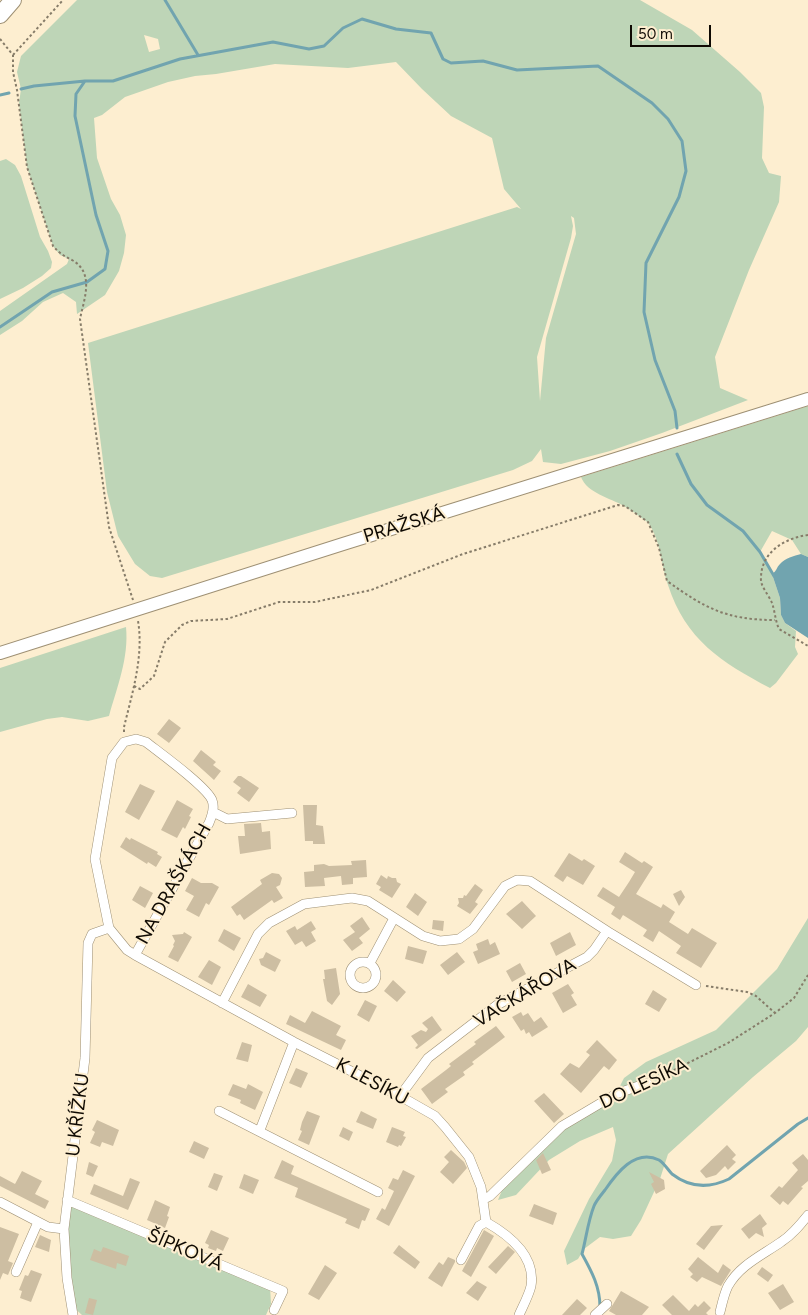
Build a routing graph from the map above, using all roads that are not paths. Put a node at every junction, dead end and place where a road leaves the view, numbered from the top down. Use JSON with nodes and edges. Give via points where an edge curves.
{"nodes":[{"id":1,"x":13,"y":0,"type":"edge"},
{"id":2,"x":0,"y":15,"type":"edge"},
{"id":3,"x":808,"y":399,"type":"edge"},
{"id":4,"x":0,"y":653,"type":"edge"},
{"id":5,"x":213,"y":812,"type":"junction"},
{"id":6,"x":292,"y":813,"type":"dead end"},
{"id":7,"x":394,"y":918,"type":"junction"},
{"id":8,"x":108,"y":928,"type":"junction"},
{"id":9,"x":607,"y":931,"type":"junction"},
{"id":10,"x":135,"y":955,"type":"junction"},
{"id":11,"x":370,"y":963,"type":"dead end"},
{"id":12,"x":696,"y":985,"type":"road end"},
{"id":13,"x":222,"y":1002,"type":"junction"},
{"id":14,"x":294,"y":1042,"type":"junction"},
{"id":15,"x":647,"y":1083,"type":"road end"},
{"id":16,"x":400,"y":1096,"type":"junction"},
{"id":17,"x":220,"y":1111,"type":"dead end"},
{"id":18,"x":260,"y":1130,"type":"junction"},
{"id":19,"x":378,"y":1192,"type":"dead end"},
{"id":20,"x":484,"y":1199,"type":"junction"},
{"id":21,"x":67,"y":1200,"type":"junction"},
{"id":22,"x":0,"y":1202,"type":"edge"},
{"id":23,"x":808,"y":1215,"type":"edge"},
{"id":24,"x":38,"y":1222,"type":"junction"},
{"id":25,"x":486,"y":1222,"type":"junction"},
{"id":26,"x":64,"y":1229,"type":"junction"},
{"id":27,"x":461,"y":1260,"type":"dead end"},
{"id":28,"x":16,"y":1272,"type":"dead end"},
{"id":29,"x":274,"y":1310,"type":"dead end"},
{"id":30,"x":721,"y":1314,"type":"edge"},
{"id":31,"x":73,"y":1315,"type":"edge"},
{"id":32,"x":518,"y":1315,"type":"edge"}],
"edges":[{"from":1,"to":2,"type":"highway"},
{"from":3,"to":4,"type":"main road","name":"PRAŽSKÁ"},
{"from":5,"to":6,"type":"street","name":"NA DRAŠKÁCH","via":[[227,818]]},
{"from":5,"to":8,"type":"street","name":"NA DRAŠKÁCH","via":[[212,801],[204,789],[146,742],[136,739],[124,742],[112,758],[95,859]]},
{"from":5,"to":10,"type":"street","name":"NA DRAŠKÁCH"},
{"from":7,"to":9,"type":"street","via":[[432,939],[459,939],[474,929],[505,886],[517,880],[530,881]]},
{"from":7,"to":11,"type":"street"},
{"from":7,"to":13,"type":"street","via":[[368,901],[352,898],[304,904],[269,923],[258,934]]},
{"from":8,"to":10,"type":"street","name":"K LESÍKU"},
{"from":8,"to":21,"type":"street","name":"U KŘÍŽKU","via":[[92,934],[88,943],[86,1041]]},
{"from":9,"to":12,"type":"street"},
{"from":9,"to":16,"type":"street","name":"VAČKÁŘOVA","via":[[587,957],[498,1005],[428,1058]]},
{"from":10,"to":13,"type":"street","name":"K LESÍKU"},
{"from":13,"to":14,"type":"street","name":"K LESÍKU"},
{"from":14,"to":16,"type":"street","name":"K LESÍKU"},
{"from":14,"to":18,"type":"street"},
{"from":15,"to":20,"type":"street","name":"DO LESÍKA","via":[[616,1094],[562,1126]]},
{"from":16,"to":20,"type":"street","name":"K LESÍKU","via":[[445,1126],[468,1157]]},
{"from":17,"to":18,"type":"street"},
{"from":18,"to":19,"type":"street"},
{"from":20,"to":25,"type":"street","name":"K LESÍKU"},
{"from":21,"to":26,"type":"street","name":"U KŘÍŽKU"},
{"from":21,"to":29,"type":"street","name":"ŠÍPKOVÁ","via":[[283,1291]]},
{"from":22,"to":24,"type":"street"},
{"from":23,"to":30,"type":"street","via":[[796,1230],[746,1264],[735,1276],[728,1287]]},
{"from":24,"to":26,"type":"street"},
{"from":24,"to":28,"type":"street"},
{"from":25,"to":27,"type":"street","via":[[479,1226]]},
{"from":25,"to":32,"type":"street","via":[[498,1229],[528,1260],[532,1272],[530,1287]]},
{"from":26,"to":31,"type":"street","name":"U KŘÍŽKU"}]}
